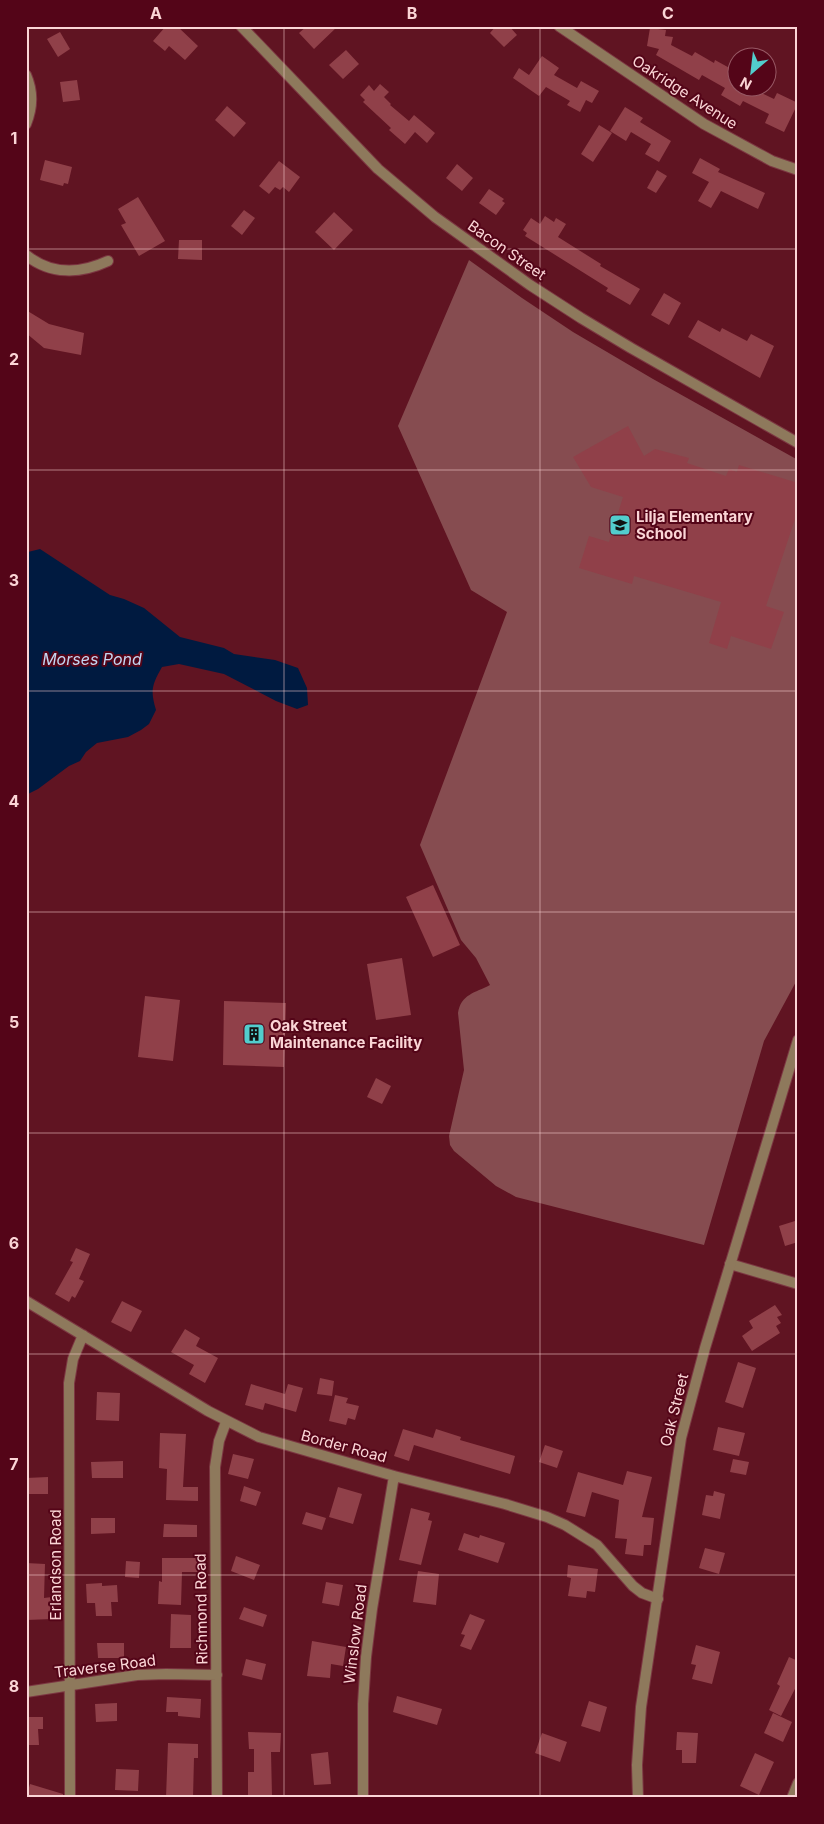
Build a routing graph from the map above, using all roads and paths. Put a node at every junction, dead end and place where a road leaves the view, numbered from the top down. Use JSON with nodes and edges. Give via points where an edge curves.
{"nodes":[{"id":1,"x":241,"y":26,"type":"edge"},
{"id":2,"x":561,"y":27,"type":"edge"},
{"id":3,"x":26,"y":74,"type":"edge"},
{"id":4,"x":26,"y":124,"type":"edge"},
{"id":5,"x":798,"y":170,"type":"edge"},
{"id":6,"x":26,"y":255,"type":"edge"},
{"id":7,"x":108,"y":261,"type":"dead end"},
{"id":8,"x":798,"y":443,"type":"edge"},
{"id":9,"x":798,"y":1040,"type":"edge"},
{"id":10,"x":730,"y":1264,"type":"junction"},
{"id":11,"x":798,"y":1284,"type":"edge"},
{"id":12,"x":26,"y":1301,"type":"edge"},
{"id":13,"x":83,"y":1335,"type":"junction"},
{"id":14,"x":226,"y":1422,"type":"junction"},
{"id":15,"x":394,"y":1476,"type":"junction"},
{"id":16,"x":658,"y":1599,"type":"junction"},
{"id":17,"x":217,"y":1676,"type":"junction"},
{"id":18,"x":70,"y":1684,"type":"junction"},
{"id":19,"x":26,"y":1692,"type":"edge"},
{"id":20,"x":798,"y":1783,"type":"edge"},
{"id":21,"x":70,"y":1798,"type":"edge"},
{"id":22,"x":217,"y":1798,"type":"edge"},
{"id":23,"x":363,"y":1798,"type":"edge"},
{"id":24,"x":638,"y":1798,"type":"edge"},
{"id":25,"x":792,"y":1798,"type":"edge"}],
"edges":[{"from":1,"to":8,"type":"street","name":"Bacon Street","via":[[371,162],[435,217],[581,318]]},
{"from":2,"to":5,"type":"street","name":"Oakridge Avenue","via":[[704,124],[772,161]]},
{"from":3,"to":4,"type":"street","via":[[32,96]]},
{"from":6,"to":7,"type":"street","via":[[45,267],[62,270],[81,270]]},
{"from":9,"to":10,"type":"street","name":"Oak Street"},
{"from":10,"to":11,"type":"street"},
{"from":10,"to":16,"type":"street","name":"Oak Street","via":[[681,1438]]},
{"from":12,"to":13,"type":"street","name":"Border Road"},
{"from":13,"to":14,"type":"street","name":"Border Road"},
{"from":13,"to":18,"type":"street","name":"Erlandson Road","via":[[68,1383]]},
{"from":14,"to":15,"type":"street","name":"Border Road","via":[[278,1444]]},
{"from":14,"to":17,"type":"street","name":"Richmond Road","via":[[215,1467]]},
{"from":15,"to":16,"type":"street","name":"Border Road","via":[[504,1504],[565,1525],[596,1545],[633,1586]]},
{"from":15,"to":23,"type":"street","name":"Winslow Road","via":[[366,1657]]},
{"from":16,"to":24,"type":"street","name":"Oak Street","via":[[641,1707]]},
{"from":17,"to":18,"type":"street","name":"Traverse Road","via":[[152,1674]]},
{"from":17,"to":22,"type":"street","name":"Richmond Road"},
{"from":18,"to":19,"type":"street","name":"Traverse Road"},
{"from":18,"to":21,"type":"street","name":"Erlandson Road"},
{"from":20,"to":25,"type":"street"}]}
